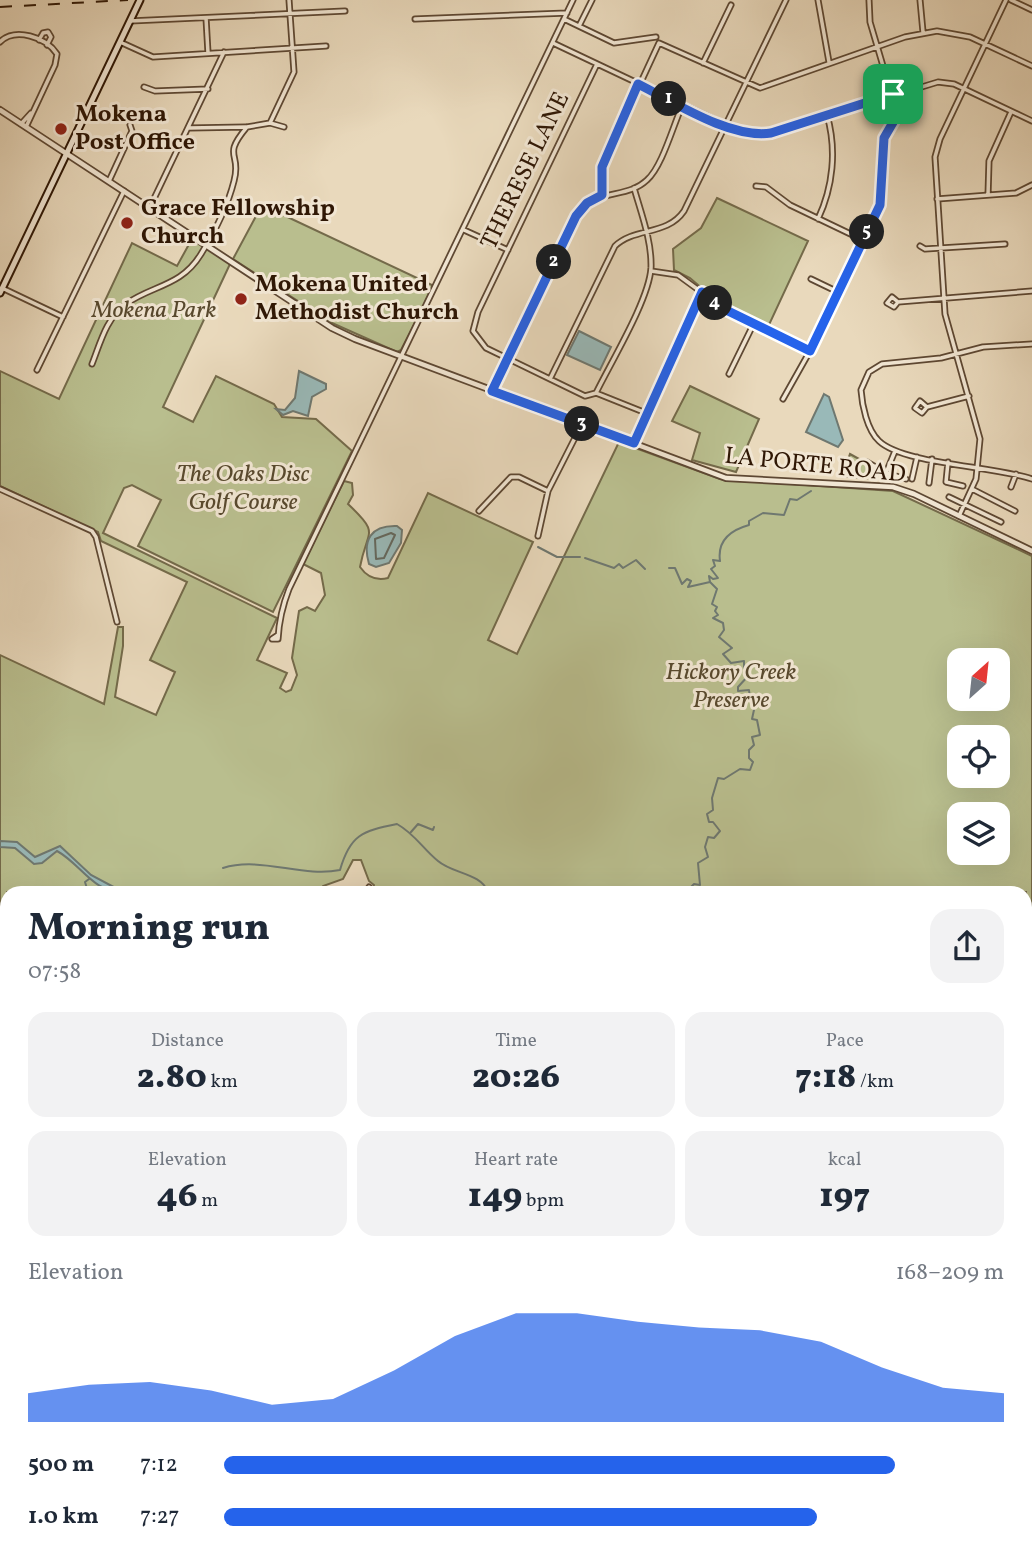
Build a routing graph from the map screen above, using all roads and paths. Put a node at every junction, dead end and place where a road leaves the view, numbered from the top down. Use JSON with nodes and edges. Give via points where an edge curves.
{"nodes":[{"id":1,"x":141,"y":0,"type":"edge"},
{"id":2,"x":289,"y":0,"type":"edge"},
{"id":3,"x":573,"y":0,"type":"edge"},
{"id":4,"x":592,"y":0,"type":"edge"},
{"id":5,"x":786,"y":0,"type":"edge"},
{"id":6,"x":818,"y":0,"type":"edge"},
{"id":7,"x":869,"y":0,"type":"edge"},
{"id":8,"x":920,"y":0,"type":"edge"},
{"id":9,"x":1006,"y":0,"type":"edge"},
{"id":10,"x":1012,"y":0,"type":"edge"},
{"id":11,"x":731,"y":5,"type":"dead end"},
{"id":12,"x":1032,"y":10,"type":"edge"},
{"id":13,"x":345,"y":11,"type":"dead end"},
{"id":14,"x":290,"y":13,"type":"junction"},
{"id":15,"x":567,"y":13,"type":"junction"},
{"id":16,"x":206,"y":18,"type":"junction"},
{"id":17,"x":415,"y":19,"type":"dead end"},
{"id":18,"x":564,"y":19,"type":"junction"},
{"id":19,"x":130,"y":21,"type":"junction"},
{"id":20,"x":579,"y":26,"type":"junction"},
{"id":21,"x":923,"y":32,"type":"junction"},
{"id":22,"x":656,"y":37,"type":"dead end"},
{"id":23,"x":38,"y":41,"type":"junction"},
{"id":24,"x":0,"y":42,"type":"edge"},
{"id":25,"x":120,"y":42,"type":"junction"},
{"id":26,"x":553,"y":43,"type":"junction"},
{"id":27,"x":986,"y":43,"type":"junction"},
{"id":28,"x":47,"y":45,"type":"junction"},
{"id":29,"x":326,"y":46,"type":"dead end"},
{"id":30,"x":876,"y":47,"type":"junction"},
{"id":31,"x":292,"y":49,"type":"junction"},
{"id":32,"x":224,"y":52,"type":"junction"},
{"id":33,"x":208,"y":53,"type":"junction"},
{"id":34,"x":829,"y":62,"type":"junction"},
{"id":35,"x":703,"y":63,"type":"junction"},
{"id":36,"x":597,"y":64,"type":"junction"},
{"id":37,"x":1032,"y":66,"type":"edge"},
{"id":38,"x":746,"y":83,"type":"junction"},
{"id":39,"x":638,"y":84,"type":"junction"},
{"id":40,"x":144,"y":87,"type":"dead end"},
{"id":41,"x":208,"y":89,"type":"junction"},
{"id":42,"x":964,"y":89,"type":"junction"},
{"id":43,"x":893,"y":94,"type":"junction"},
{"id":44,"x":683,"y":106,"type":"junction"},
{"id":45,"x":0,"y":110,"type":"edge"},
{"id":46,"x":1011,"y":111,"type":"junction"},
{"id":47,"x":827,"y":116,"type":"junction"},
{"id":48,"x":1032,"y":121,"type":"edge"},
{"id":49,"x":270,"y":124,"type":"junction"},
{"id":50,"x":24,"y":125,"type":"junction"},
{"id":51,"x":130,"y":125,"type":"dead end"},
{"id":52,"x":725,"y":126,"type":"junction"},
{"id":53,"x":247,"y":127,"type":"junction"},
{"id":54,"x":284,"y":127,"type":"dead end"},
{"id":55,"x":189,"y":128,"type":"junction"},
{"id":56,"x":67,"y":153,"type":"junction"},
{"id":57,"x":109,"y":181,"type":"junction"},
{"id":58,"x":1032,"y":185,"type":"edge"},
{"id":59,"x":756,"y":186,"type":"dead end"},
{"id":60,"x":634,"y":188,"type":"junction"},
{"id":61,"x":124,"y":191,"type":"junction"},
{"id":62,"x":602,"y":195,"type":"junction"},
{"id":63,"x":988,"y":195,"type":"junction"},
{"id":64,"x":937,"y":199,"type":"junction"},
{"id":65,"x":150,"y":207,"type":"junction"},
{"id":66,"x":818,"y":219,"type":"junction"},
{"id":67,"x":464,"y":230,"type":"junction"},
{"id":68,"x":646,"y":232,"type":"junction"},
{"id":69,"x":863,"y":240,"type":"junction"},
{"id":70,"x":1005,"y":244,"type":"dead end"},
{"id":71,"x":205,"y":245,"type":"junction"},
{"id":72,"x":920,"y":246,"type":"dead end"},
{"id":73,"x":940,"y":249,"type":"junction"},
{"id":74,"x":508,"y":250,"type":"junction"},
{"id":75,"x":650,"y":271,"type":"junction"},
{"id":76,"x":811,"y":279,"type":"dead end"},
{"id":77,"x":1,"y":289,"type":"edge"},
{"id":78,"x":1032,"y":291,"type":"edge"},
{"id":79,"x":702,"y":292,"type":"junction"},
{"id":80,"x":838,"y":292,"type":"junction"},
{"id":81,"x":943,"y":299,"type":"junction"},
{"id":82,"x":898,"y":302,"type":"dead end"},
{"id":83,"x":63,"y":317,"type":"junction"},
{"id":84,"x":754,"y":323,"type":"junction"},
{"id":85,"x":1032,"y":344,"type":"edge"},
{"id":86,"x":810,"y":351,"type":"junction"},
{"id":87,"x":957,"y":353,"type":"junction"},
{"id":88,"x":401,"y":357,"type":"junction"},
{"id":89,"x":508,"y":358,"type":"junction"},
{"id":90,"x":92,"y":364,"type":"dead end"},
{"id":91,"x":37,"y":370,"type":"dead end"},
{"id":92,"x":729,"y":374,"type":"dead end"},
{"id":93,"x":550,"y":379,"type":"junction"},
{"id":94,"x":492,"y":391,"type":"junction"},
{"id":95,"x":596,"y":393,"type":"junction"},
{"id":96,"x":969,"y":396,"type":"junction"},
{"id":97,"x":783,"y":399,"type":"dead end"},
{"id":98,"x":927,"y":407,"type":"dead end"},
{"id":99,"x":647,"y":414,"type":"junction"},
{"id":100,"x":582,"y":424,"type":"junction"},
{"id":101,"x":634,"y":443,"type":"junction"},
{"id":102,"x":898,"y":452,"type":"junction"},
{"id":103,"x":917,"y":457,"type":"junction"},
{"id":104,"x":932,"y":459,"type":"junction"},
{"id":105,"x":867,"y":462,"type":"dead end"},
{"id":106,"x":948,"y":462,"type":"junction"},
{"id":107,"x":978,"y":466,"type":"junction"},
{"id":108,"x":886,"y":472,"type":"junction"},
{"id":109,"x":1016,"y":474,"type":"junction"},
{"id":110,"x":912,"y":479,"type":"dead end"},
{"id":111,"x":1032,"y":479,"type":"edge"},
{"id":112,"x":906,"y":480,"type":"dead end"},
{"id":113,"x":929,"y":482,"type":"dead end"},
{"id":114,"x":963,"y":486,"type":"dead end"},
{"id":115,"x":1011,"y":487,"type":"dead end"},
{"id":116,"x":0,"y":489,"type":"edge"},
{"id":117,"x":972,"y":489,"type":"junction"},
{"id":118,"x":548,"y":491,"type":"junction"},
{"id":119,"x":949,"y":497,"type":"dead end"},
{"id":120,"x":964,"y":504,"type":"junction"},
{"id":121,"x":480,"y":511,"type":"dead end"},
{"id":122,"x":1015,"y":512,"type":"dead end"},
{"id":123,"x":959,"y":516,"type":"junction"},
{"id":124,"x":1001,"y":522,"type":"dead end"},
{"id":125,"x":538,"y":536,"type":"dead end"},
{"id":126,"x":1032,"y":551,"type":"edge"},
{"id":127,"x":117,"y":622,"type":"dead end"},
{"id":128,"x":278,"y":635,"type":"dead end"}],
"edges":[{"from":1,"to":19,"type":"main road"},
{"from":2,"to":14,"type":"street"},
{"from":3,"to":15,"type":"street"},
{"from":4,"to":20,"type":"street"},
{"from":5,"to":38,"type":"street"},
{"from":6,"to":34,"type":"street"},
{"from":7,"to":30,"type":"street"},
{"from":8,"to":21,"type":"street"},
{"from":9,"to":27,"type":"street"},
{"from":10,"to":12,"type":"street"},
{"from":11,"to":35,"type":"street"},
{"from":13,"to":14,"type":"street"},
{"from":14,"to":16,"type":"street"},
{"from":14,"to":31,"type":"street"},
{"from":15,"to":17,"type":"street"},
{"from":15,"to":18,"type":"street"},
{"from":16,"to":19,"type":"street"},
{"from":16,"to":33,"type":"street"},
{"from":18,"to":20,"type":"street"},
{"from":18,"to":26,"type":"street"},
{"from":19,"to":25,"type":"main road"},
{"from":20,"to":22,"type":"street","via":[[614,43]]},
{"from":21,"to":27,"type":"street","via":[[949,32]]},
{"from":21,"to":30,"type":"street"},
{"from":23,"to":24,"type":"street","via":[[17,33]]},
{"from":23,"to":28,"type":"street"},
{"from":23,"to":28,"type":"street","via":[[48,32]]},
{"from":25,"to":33,"type":"street","via":[[153,57]]},
{"from":25,"to":56,"type":"main road"},
{"from":26,"to":36,"type":"street"},
{"from":26,"to":67,"type":"street"},
{"from":27,"to":37,"type":"street"},
{"from":27,"to":42,"type":"street"},
{"from":28,"to":50,"type":"street","via":[[55,51],[55,64]]},
{"from":29,"to":31,"type":"street"},
{"from":30,"to":34,"type":"street"},
{"from":30,"to":43,"type":"street"},
{"from":31,"to":32,"type":"street"},
{"from":31,"to":49,"type":"street","via":[[293,76]]},
{"from":32,"to":33,"type":"street"},
{"from":32,"to":41,"type":"street"},
{"from":34,"to":38,"type":"street","via":[[764,87]]},
{"from":35,"to":38,"type":"street"},
{"from":35,"to":39,"type":"street","via":[[662,43],[656,46]]},
{"from":36,"to":39,"type":"street"},
{"from":36,"to":74,"type":"street","name":"THERESE LANE"},
{"from":38,"to":52,"type":"street"},
{"from":39,"to":44,"type":"street"},
{"from":39,"to":62,"type":"street","via":[[602,167]]},
{"from":40,"to":41,"type":"street"},
{"from":41,"to":55,"type":"street"},
{"from":42,"to":43,"type":"street","via":[[933,82]]},
{"from":42,"to":46,"type":"street"},
{"from":42,"to":64,"type":"street","via":[[936,150]]},
{"from":43,"to":47,"type":"street"},
{"from":43,"to":69,"type":"street","via":[[895,119],[884,138],[880,202]]},
{"from":44,"to":52,"type":"street"},
{"from":44,"to":60,"type":"street","via":[[654,172]]},
{"from":45,"to":50,"type":"street","name":"LA PORTE ROAD"},
{"from":46,"to":48,"type":"street"},
{"from":46,"to":63,"type":"street","via":[[989,161]]},
{"from":47,"to":52,"type":"street","via":[[764,134]]},
{"from":47,"to":66,"type":"street","via":[[831,182]]},
{"from":49,"to":53,"type":"street"},
{"from":49,"to":54,"type":"street"},
{"from":50,"to":56,"type":"street","name":"LA PORTE ROAD"},
{"from":51,"to":57,"type":"street","via":[[132,131]]},
{"from":52,"to":68,"type":"street","via":[[681,215],[666,227]]},
{"from":53,"to":55,"type":"street"},
{"from":53,"to":71,"type":"street","via":[[232,150],[234,184]]},
{"from":55,"to":65,"type":"street"},
{"from":56,"to":57,"type":"street","name":"LA PORTE ROAD"},
{"from":56,"to":77,"type":"main road"},
{"from":57,"to":61,"type":"street","name":"LA PORTE ROAD"},
{"from":58,"to":63,"type":"street","via":[[1021,192]]},
{"from":59,"to":66,"type":"street","via":[[766,187]]},
{"from":60,"to":62,"type":"street"},
{"from":60,"to":68,"type":"street"},
{"from":61,"to":65,"type":"street","name":"LA PORTE ROAD"},
{"from":61,"to":83,"type":"street"},
{"from":62,"to":89,"type":"street","via":[[576,216]]},
{"from":63,"to":64,"type":"street"},
{"from":64,"to":73,"type":"street"},
{"from":65,"to":71,"type":"street","name":"LA PORTE ROAD"},
{"from":66,"to":69,"type":"street"},
{"from":67,"to":74,"type":"street"},
{"from":67,"to":88,"type":"street"},
{"from":68,"to":75,"type":"street"},
{"from":68,"to":93,"type":"street","via":[[624,239],[612,249]]},
{"from":69,"to":80,"type":"street"},
{"from":70,"to":73,"type":"street"},
{"from":71,"to":88,"type":"street","name":"LA PORTE ROAD","via":[[340,332]]},
{"from":71,"to":90,"type":"street","via":[[183,275],[120,309]]},
{"from":72,"to":73,"type":"street"},
{"from":73,"to":81,"type":"street"},
{"from":74,"to":89,"type":"street","name":"THERESE LANE","via":[[472,331],[486,348]]},
{"from":75,"to":79,"type":"street","via":[[678,275]]},
{"from":75,"to":95,"type":"street","via":[[642,298]]},
{"from":76,"to":80,"type":"street"},
{"from":77,"to":83,"type":"street"},
{"from":78,"to":81,"type":"street"},
{"from":79,"to":84,"type":"street"},
{"from":79,"to":99,"type":"street"},
{"from":80,"to":86,"type":"street"},
{"from":81,"to":82,"type":"street"},
{"from":81,"to":87,"type":"street"},
{"from":83,"to":91,"type":"street"},
{"from":84,"to":86,"type":"street"},
{"from":84,"to":92,"type":"street"},
{"from":85,"to":87,"type":"street"},
{"from":86,"to":97,"type":"street"},
{"from":87,"to":96,"type":"street"},
{"from":87,"to":102,"type":"street","via":[[882,364],[864,378],[861,398],[870,428],[881,443]]},
{"from":88,"to":94,"type":"street","name":"LA PORTE ROAD"},
{"from":88,"to":128,"type":"street","via":[[279,612]]},
{"from":89,"to":93,"type":"street"},
{"from":89,"to":94,"type":"street"},
{"from":93,"to":95,"type":"street","via":[[590,397]]},
{"from":94,"to":100,"type":"street","name":"LA PORTE ROAD"},
{"from":95,"to":99,"type":"street"},
{"from":96,"to":98,"type":"street"},
{"from":96,"to":107,"type":"street","via":[[979,429]]},
{"from":99,"to":101,"type":"street"},
{"from":100,"to":101,"type":"street","name":"LA PORTE ROAD"},
{"from":100,"to":118,"type":"street"},
{"from":101,"to":123,"type":"street","name":"LA PORTE ROAD","via":[[726,478],[893,488]]},
{"from":102,"to":103,"type":"street"},
{"from":102,"to":108,"type":"street"},
{"from":103,"to":104,"type":"street"},
{"from":103,"to":110,"type":"street"},
{"from":104,"to":106,"type":"street"},
{"from":104,"to":113,"type":"street"},
{"from":105,"to":108,"type":"street"},
{"from":106,"to":107,"type":"street"},
{"from":106,"to":114,"type":"street","via":[[946,482]]},
{"from":107,"to":109,"type":"street"},
{"from":107,"to":117,"type":"street"},
{"from":108,"to":112,"type":"street"},
{"from":109,"to":111,"type":"street"},
{"from":109,"to":115,"type":"street"},
{"from":116,"to":127,"type":"street","via":[[92,531]]},
{"from":117,"to":120,"type":"street"},
{"from":117,"to":122,"type":"street"},
{"from":118,"to":121,"type":"street","via":[[513,476]]},
{"from":118,"to":125,"type":"street"},
{"from":119,"to":120,"type":"street"},
{"from":120,"to":123,"type":"street"},
{"from":120,"to":124,"type":"street"},
{"from":123,"to":126,"type":"street","name":"LA PORTE ROAD"}]}
